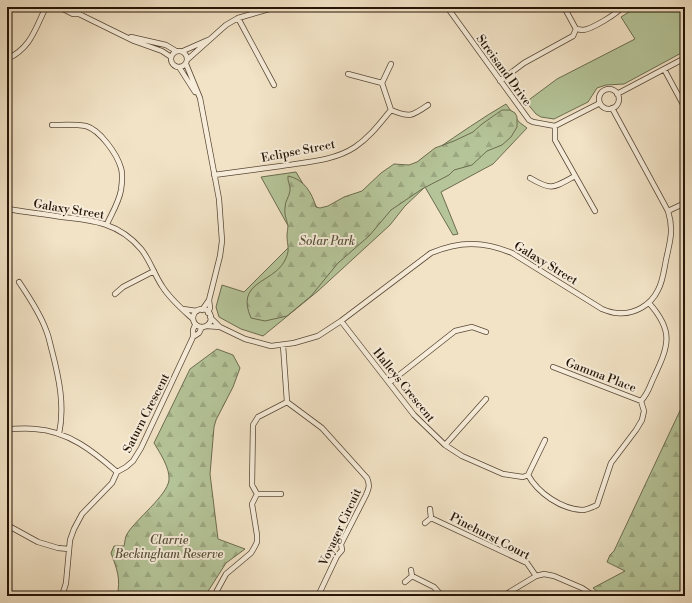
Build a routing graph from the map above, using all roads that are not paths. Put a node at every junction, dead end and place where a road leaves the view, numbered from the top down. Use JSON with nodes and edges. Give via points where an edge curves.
{"nodes":[{"id":1,"x":46,"y":7,"type":"edge"},
{"id":2,"x":59,"y":7,"type":"edge"},
{"id":3,"x":72,"y":7,"type":"edge"},
{"id":4,"x":276,"y":7,"type":"edge"},
{"id":5,"x":447,"y":7,"type":"edge"},
{"id":6,"x":564,"y":7,"type":"edge"},
{"id":7,"x":622,"y":7,"type":"edge"},
{"id":8,"x":269,"y":8,"type":"edge"},
{"id":9,"x":79,"y":14,"type":"junction"},
{"id":10,"x":238,"y":18,"type":"junction"},
{"id":11,"x":576,"y":29,"type":"junction"},
{"id":12,"x":121,"y":34,"type":"junction"},
{"id":13,"x":211,"y":38,"type":"junction"},
{"id":14,"x":176,"y":51,"type":"junction"},
{"id":15,"x":183,"y":51,"type":"junction"},
{"id":16,"x":171,"y":57,"type":"junction"},
{"id":17,"x":685,"y":58,"type":"edge"},
{"id":18,"x":7,"y":59,"type":"edge"},
{"id":19,"x":188,"y":59,"type":"junction"},
{"id":20,"x":186,"y":64,"type":"junction"},
{"id":21,"x":391,"y":64,"type":"dead end"},
{"id":22,"x":179,"y":67,"type":"junction"},
{"id":23,"x":664,"y":69,"type":"junction"},
{"id":24,"x":348,"y":74,"type":"dead end"},
{"id":25,"x":500,"y":81,"type":"junction"},
{"id":26,"x":382,"y":83,"type":"junction"},
{"id":27,"x":274,"y":85,"type":"dead end"},
{"id":28,"x":617,"y":94,"type":"junction"},
{"id":29,"x":200,"y":98,"type":"junction"},
{"id":30,"x":600,"y":103,"type":"junction"},
{"id":31,"x":428,"y":105,"type":"dead end"},
{"id":32,"x":612,"y":108,"type":"junction"},
{"id":33,"x":685,"y":108,"type":"edge"},
{"id":34,"x":391,"y":110,"type":"junction"},
{"id":35,"x":52,"y":125,"type":"dead end"},
{"id":36,"x":555,"y":126,"type":"junction"},
{"id":37,"x":214,"y":175,"type":"junction"},
{"id":38,"x":575,"y":176,"type":"junction"},
{"id":39,"x":530,"y":178,"type":"dead end"},
{"id":40,"x":683,"y":204,"type":"dead end"},
{"id":41,"x":7,"y":209,"type":"edge"},
{"id":42,"x":595,"y":211,"type":"dead end"},
{"id":43,"x":668,"y":211,"type":"junction"},
{"id":44,"x":107,"y":224,"type":"junction"},
{"id":45,"x":154,"y":270,"type":"junction"},
{"id":46,"x":19,"y":282,"type":"dead end"},
{"id":47,"x":115,"y":294,"type":"dead end"},
{"id":48,"x":209,"y":300,"type":"junction"},
{"id":49,"x":649,"y":303,"type":"junction"},
{"id":50,"x":183,"y":309,"type":"junction"},
{"id":51,"x":199,"y":310,"type":"junction"},
{"id":52,"x":209,"y":315,"type":"junction"},
{"id":53,"x":193,"y":319,"type":"junction"},
{"id":54,"x":341,"y":321,"type":"junction"},
{"id":55,"x":195,"y":325,"type":"junction"},
{"id":56,"x":204,"y":327,"type":"junction"},
{"id":57,"x":220,"y":327,"type":"junction"},
{"id":58,"x":486,"y":332,"type":"dead end"},
{"id":59,"x":194,"y":337,"type":"junction"},
{"id":60,"x":283,"y":345,"type":"junction"},
{"id":61,"x":553,"y":367,"type":"dead end"},
{"id":62,"x":389,"y":383,"type":"junction"},
{"id":63,"x":486,"y":399,"type":"dead end"},
{"id":64,"x":641,"y":401,"type":"junction"},
{"id":65,"x":288,"y":402,"type":"junction"},
{"id":66,"x":7,"y":429,"type":"edge"},
{"id":67,"x":59,"y":434,"type":"junction"},
{"id":68,"x":545,"y":440,"type":"dead end"},
{"id":69,"x":445,"y":445,"type":"junction"},
{"id":70,"x":117,"y":472,"type":"junction"},
{"id":71,"x":528,"y":475,"type":"junction"},
{"id":72,"x":257,"y":494,"type":"junction"},
{"id":73,"x":281,"y":494,"type":"dead end"},
{"id":74,"x":430,"y":509,"type":"dead end"},
{"id":75,"x":431,"y":518,"type":"junction"},
{"id":76,"x":425,"y":523,"type":"dead end"},
{"id":77,"x":7,"y":525,"type":"edge"},
{"id":78,"x":69,"y":549,"type":"junction"},
{"id":79,"x":411,"y":570,"type":"dead end"},
{"id":80,"x":412,"y":576,"type":"junction"},
{"id":81,"x":536,"y":576,"type":"junction"},
{"id":82,"x":405,"y":582,"type":"dead end"},
{"id":83,"x":62,"y":596,"type":"edge"},
{"id":84,"x":214,"y":596,"type":"edge"},
{"id":85,"x":318,"y":596,"type":"edge"},
{"id":86,"x":442,"y":596,"type":"edge"},
{"id":87,"x":503,"y":596,"type":"edge"},
{"id":88,"x":594,"y":596,"type":"edge"}],
"edges":[{"from":1,"to":18,"type":"street","via":[[26,45]]},
{"from":2,"to":9,"type":"street"},
{"from":3,"to":9,"type":"street","via":[[79,11]]},
{"from":4,"to":8,"type":"street"},
{"from":5,"to":25,"type":"street","name":"Streisand Drive"},
{"from":6,"to":11,"type":"street"},
{"from":7,"to":11,"type":"street","via":[[619,12],[593,26],[583,30]]},
{"from":8,"to":10,"type":"street"},
{"from":9,"to":12,"type":"street"},
{"from":10,"to":13,"type":"street"},
{"from":10,"to":27,"type":"street"},
{"from":11,"to":25,"type":"street","via":[[573,36],[524,63]]},
{"from":12,"to":14,"type":"street","via":[[166,45]]},
{"from":12,"to":16,"type":"street"},
{"from":13,"to":15,"type":"street"},
{"from":13,"to":19,"type":"street"},
{"from":14,"to":15,"type":"street"},
{"from":14,"to":16,"type":"street"},
{"from":15,"to":19,"type":"street"},
{"from":16,"to":22,"type":"street","via":[[174,65]]},
{"from":17,"to":23,"type":"street"},
{"from":19,"to":20,"type":"street"},
{"from":20,"to":22,"type":"street"},
{"from":20,"to":29,"type":"street"},
{"from":21,"to":26,"type":"street"},
{"from":22,"to":29,"type":"street"},
{"from":23,"to":28,"type":"street"},
{"from":23,"to":33,"type":"street"},
{"from":24,"to":26,"type":"street"},
{"from":25,"to":36,"type":"street","name":"Streisand Drive","via":[[530,120]]},
{"from":26,"to":34,"type":"street"},
{"from":28,"to":30,"type":"street","via":[[611,90],[604,91],[599,96]]},
{"from":28,"to":32,"type":"street","via":[[618,102]]},
{"from":29,"to":37,"type":"street"},
{"from":30,"to":32,"type":"street","via":[[604,108]]},
{"from":30,"to":36,"type":"street"},
{"from":31,"to":34,"type":"street","via":[[410,116]]},
{"from":32,"to":43,"type":"street"},
{"from":34,"to":37,"type":"street","name":"Eclipse Street","via":[[367,138],[340,154],[303,163]]},
{"from":35,"to":44,"type":"street","via":[[86,126],[96,130],[111,149],[121,168],[122,188]]},
{"from":36,"to":38,"type":"street","via":[[555,140]]},
{"from":37,"to":48,"type":"street","via":[[220,199],[222,241]]},
{"from":38,"to":39,"type":"street","via":[[552,187]]},
{"from":38,"to":42,"type":"street"},
{"from":40,"to":43,"type":"street"},
{"from":41,"to":44,"type":"street","name":"Galaxy Street"},
{"from":43,"to":49,"type":"street","via":[[672,227],[671,238],[662,281]]},
{"from":44,"to":45,"type":"street","name":"Galaxy Street","via":[[128,236],[141,249]]},
{"from":45,"to":47,"type":"street"},
{"from":45,"to":50,"type":"street","name":"Galaxy Street","via":[[162,286]]},
{"from":46,"to":67,"type":"street","via":[[46,330],[62,406]]},
{"from":48,"to":51,"type":"street"},
{"from":48,"to":52,"type":"street"},
{"from":49,"to":54,"type":"street","name":"Galaxy Street","via":[[624,314],[602,309],[512,253],[487,244],[468,244],[448,246],[431,253]]},
{"from":49,"to":64,"type":"street","via":[[658,313],[665,327],[667,339],[665,352],[649,393]]},
{"from":50,"to":51,"type":"street"},
{"from":50,"to":53,"type":"street","name":"Galaxy Street"},
{"from":51,"to":52,"type":"street"},
{"from":51,"to":53,"type":"street"},
{"from":52,"to":56,"type":"street","via":[[210,322]]},
{"from":52,"to":57,"type":"street","name":"Galaxy Street"},
{"from":53,"to":55,"type":"street"},
{"from":54,"to":60,"type":"street","name":"Galaxy Street","via":[[318,336]]},
{"from":54,"to":62,"type":"street","name":"Halleys Crescent"},
{"from":55,"to":56,"type":"street"},
{"from":55,"to":59,"type":"street","name":"Saturn Crescent"},
{"from":56,"to":57,"type":"street","name":"Galaxy Street"},
{"from":56,"to":59,"type":"street","name":"Saturn Crescent"},
{"from":57,"to":60,"type":"street","name":"Galaxy Street","via":[[257,343]]},
{"from":58,"to":62,"type":"street","via":[[472,327],[455,331]]},
{"from":59,"to":70,"type":"street","name":"Saturn Crescent","via":[[141,448],[133,461]]},
{"from":60,"to":65,"type":"street"},
{"from":61,"to":64,"type":"street","name":"Gamma Place"},
{"from":62,"to":69,"type":"street","name":"Halleys Crescent","via":[[414,416]]},
{"from":63,"to":69,"type":"street"},
{"from":64,"to":71,"type":"street","via":[[644,412],[642,420],[611,463],[597,505],[583,510],[566,506],[543,493]]},
{"from":65,"to":72,"type":"street","via":[[258,417],[254,425],[252,485]]},
{"from":65,"to":85,"type":"street","name":"Voyager Circuit","via":[[322,428],[369,483],[366,495],[342,544],[342,550]]},
{"from":66,"to":67,"type":"street","via":[[34,428]]},
{"from":67,"to":70,"type":"street","via":[[87,447]]},
{"from":68,"to":71,"type":"street"},
{"from":69,"to":71,"type":"street","name":"Halleys Crescent","via":[[462,456],[503,474],[523,477]]},
{"from":70,"to":78,"type":"street","name":"Saturn Crescent","via":[[112,483],[82,514],[74,529]]},
{"from":72,"to":73,"type":"street"},
{"from":72,"to":84,"type":"street","via":[[252,504],[257,542],[251,553],[226,574]]},
{"from":74,"to":75,"type":"street","name":"Pinehurst Court"},
{"from":75,"to":76,"type":"street","name":"Pinehurst Court"},
{"from":75,"to":81,"type":"street","name":"Pinehurst Court","via":[[527,563]]},
{"from":77,"to":78,"type":"street","via":[[38,542]]},
{"from":78,"to":83,"type":"street","name":"Saturn Crescent","via":[[66,583]]},
{"from":79,"to":80,"type":"street"},
{"from":80,"to":82,"type":"street"},
{"from":80,"to":86,"type":"street","via":[[434,587]]},
{"from":81,"to":87,"type":"street"},
{"from":81,"to":88,"type":"street","via":[[554,576]]}]}
